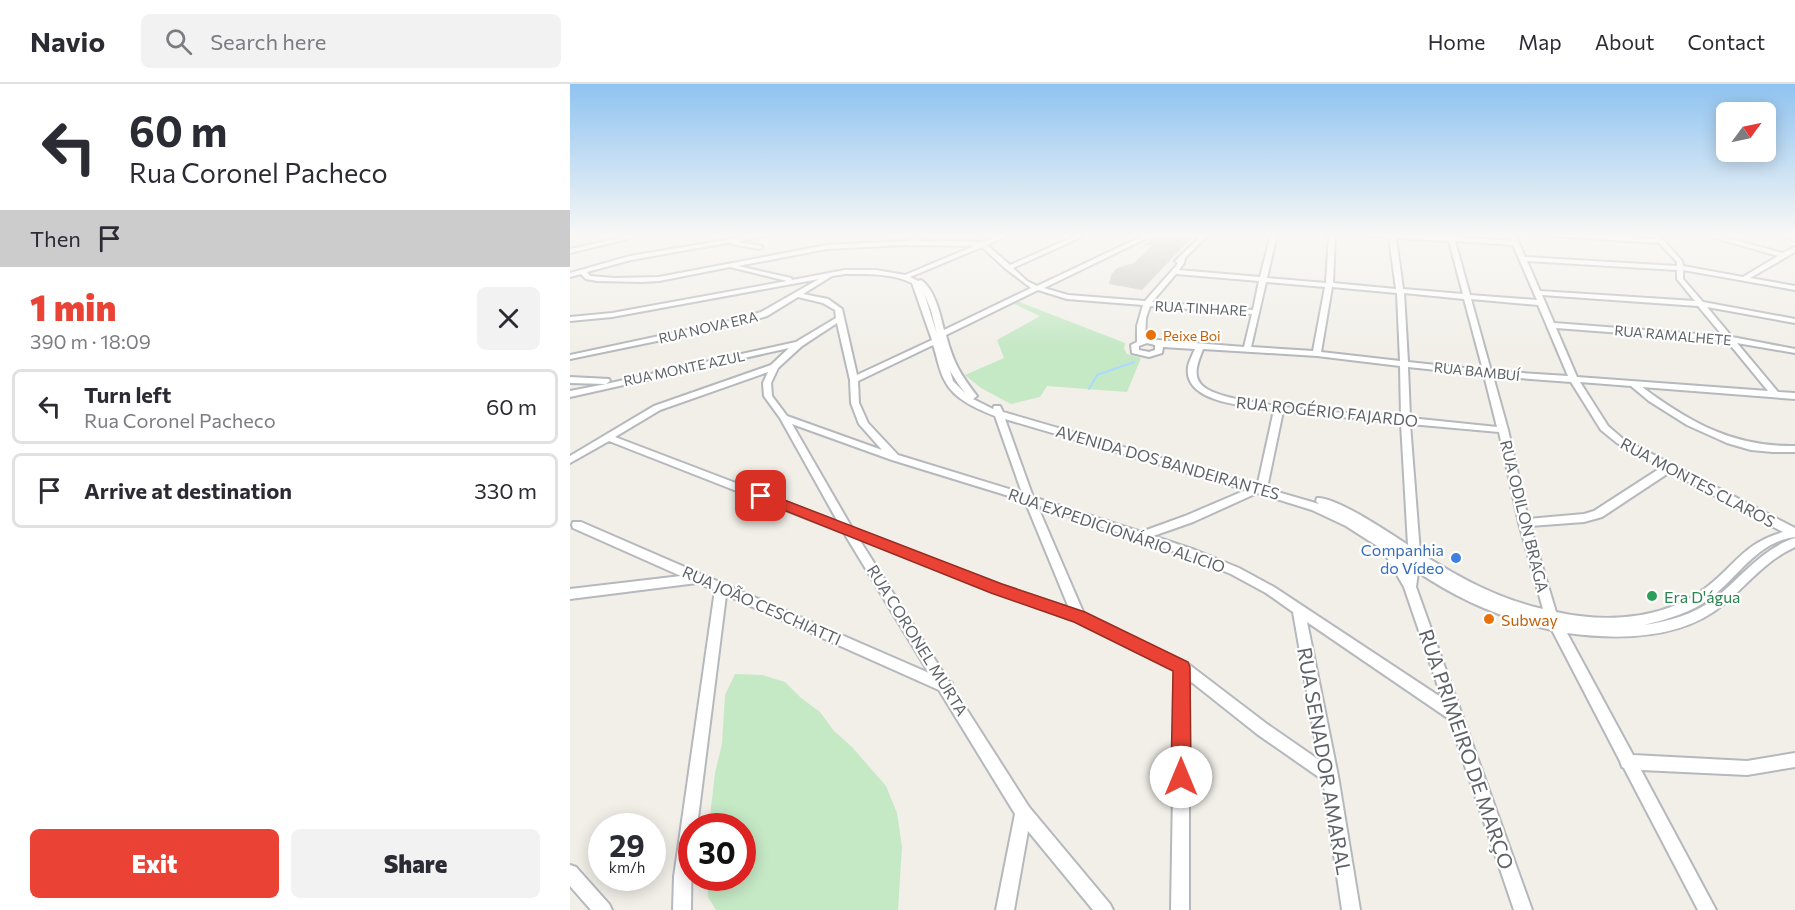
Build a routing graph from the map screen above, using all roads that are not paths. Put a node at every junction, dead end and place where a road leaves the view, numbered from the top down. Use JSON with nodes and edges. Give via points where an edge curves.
{"nodes":[{"id":1,"x":834,"y":272,"type":"edge"},
{"id":2,"x":1174,"y":272,"type":"edge"},
{"id":3,"x":583,"y":273,"type":"edge"},
{"id":4,"x":694,"y":273,"type":"edge"},
{"id":5,"x":759,"y":273,"type":"edge"},
{"id":6,"x":830,"y":273,"type":"edge"},
{"id":7,"x":831,"y":273,"type":"edge"},
{"id":8,"x":881,"y":273,"type":"edge"},
{"id":9,"x":917,"y":273,"type":"edge"},
{"id":10,"x":1014,"y":273,"type":"edge"},
{"id":11,"x":1066,"y":273,"type":"edge"},
{"id":12,"x":1171,"y":273,"type":"edge"},
{"id":13,"x":1181,"y":273,"type":"edge"},
{"id":14,"x":1265,"y":273,"type":"edge"},
{"id":15,"x":1330,"y":273,"type":"edge"},
{"id":16,"x":1397,"y":273,"type":"edge"},
{"id":17,"x":1462,"y":273,"type":"edge"},
{"id":18,"x":1529,"y":273,"type":"edge"},
{"id":19,"x":1679,"y":273,"type":"edge"},
{"id":20,"x":1707,"y":273,"type":"edge"},
{"id":21,"x":1756,"y":273,"type":"edge"},
{"id":22,"x":911,"y":276,"type":"junction"},
{"id":23,"x":789,"y":279,"type":"junction"},
{"id":24,"x":1264,"y":279,"type":"junction"},
{"id":25,"x":1744,"y":279,"type":"junction"},
{"id":26,"x":1163,"y":283,"type":"junction"},
{"id":27,"x":774,"y":284,"type":"junction"},
{"id":28,"x":1329,"y":286,"type":"junction"},
{"id":29,"x":1034,"y":287,"type":"junction"},
{"id":30,"x":1795,"y":288,"type":"edge"},
{"id":31,"x":1400,"y":291,"type":"junction"},
{"id":32,"x":1538,"y":293,"type":"junction"},
{"id":33,"x":799,"y":295,"type":"junction"},
{"id":34,"x":1469,"y":298,"type":"junction"},
{"id":35,"x":1542,"y":303,"type":"junction"},
{"id":36,"x":1701,"y":304,"type":"junction"},
{"id":37,"x":1145,"y":305,"type":"junction"},
{"id":38,"x":1256,"y":312,"type":"junction"},
{"id":39,"x":570,"y":317,"type":"edge"},
{"id":40,"x":841,"y":318,"type":"junction"},
{"id":41,"x":1795,"y":321,"type":"edge"},
{"id":42,"x":1550,"y":325,"type":"junction"},
{"id":43,"x":1139,"y":327,"type":"junction"},
{"id":44,"x":938,"y":338,"type":"junction"},
{"id":45,"x":1730,"y":339,"type":"junction"},
{"id":46,"x":1150,"y":341,"type":"junction"},
{"id":47,"x":1141,"y":342,"type":"junction"},
{"id":48,"x":799,"y":344,"type":"junction"},
{"id":49,"x":1159,"y":344,"type":"junction"},
{"id":50,"x":1200,"y":346,"type":"junction"},
{"id":51,"x":1247,"y":349,"type":"junction"},
{"id":52,"x":570,"y":350,"type":"edge"},
{"id":53,"x":1795,"y":351,"type":"edge"},
{"id":54,"x":596,"y":352,"type":"junction"},
{"id":55,"x":1317,"y":354,"type":"junction"},
{"id":56,"x":570,"y":357,"type":"edge"},
{"id":57,"x":1404,"y":364,"type":"junction"},
{"id":58,"x":774,"y":367,"type":"junction"},
{"id":59,"x":1488,"y":373,"type":"junction"},
{"id":60,"x":570,"y":380,"type":"edge"},
{"id":61,"x":854,"y":380,"type":"junction"},
{"id":62,"x":1574,"y":380,"type":"junction"},
{"id":63,"x":621,"y":382,"type":"junction"},
{"id":64,"x":1634,"y":385,"type":"junction"},
{"id":65,"x":570,"y":394,"type":"edge"},
{"id":66,"x":1775,"y":394,"type":"junction"},
{"id":67,"x":1795,"y":396,"type":"edge"},
{"id":68,"x":1279,"y":408,"type":"junction"},
{"id":69,"x":998,"y":410,"type":"junction"},
{"id":70,"x":784,"y":418,"type":"junction"},
{"id":71,"x":1406,"y":420,"type":"junction"},
{"id":72,"x":1503,"y":430,"type":"junction"},
{"id":73,"x":608,"y":436,"type":"junction"},
{"id":74,"x":1795,"y":449,"type":"edge"},
{"id":75,"x":895,"y":458,"type":"junction"},
{"id":76,"x":570,"y":460,"type":"edge"},
{"id":77,"x":1670,"y":467,"type":"junction"},
{"id":78,"x":1261,"y":486,"type":"junction"},
{"id":79,"x":1029,"y":499,"type":"junction"},
{"id":80,"x":1524,"y":523,"type":"junction"},
{"id":81,"x":577,"y":525,"type":"dead end"},
{"id":82,"x":848,"y":530,"type":"junction"},
{"id":83,"x":1795,"y":536,"type":"edge"},
{"id":84,"x":1139,"y":537,"type":"junction"},
{"id":85,"x":1387,"y":547,"type":"junction"},
{"id":86,"x":1413,"y":559,"type":"junction"},
{"id":87,"x":699,"y":578,"type":"junction"},
{"id":88,"x":721,"y":587,"type":"junction"},
{"id":89,"x":1410,"y":587,"type":"junction"},
{"id":90,"x":570,"y":594,"type":"edge"},
{"id":91,"x":1299,"y":612,"type":"junction"},
{"id":92,"x":1079,"y":617,"type":"junction"},
{"id":93,"x":1553,"y":621,"type":"junction"},
{"id":94,"x":1182,"y":667,"type":"junction"},
{"id":95,"x":947,"y":687,"type":"junction"},
{"id":96,"x":1455,"y":715,"type":"junction"},
{"id":97,"x":1795,"y":760,"type":"edge"},
{"id":98,"x":1627,"y":762,"type":"junction"},
{"id":99,"x":1330,"y":776,"type":"junction"},
{"id":100,"x":1023,"y":813,"type":"junction"},
{"id":101,"x":570,"y":873,"type":"edge"},
{"id":102,"x":603,"y":910,"type":"edge"},
{"id":103,"x":682,"y":910,"type":"edge"},
{"id":104,"x":1005,"y":910,"type":"edge"},
{"id":105,"x":1104,"y":910,"type":"edge"},
{"id":106,"x":1180,"y":910,"type":"edge"},
{"id":107,"x":1351,"y":910,"type":"edge"},
{"id":108,"x":1523,"y":910,"type":"edge"},
{"id":109,"x":1707,"y":910,"type":"edge"}],
"edges":[{"from":1,"to":33,"type":"street","name":"RUA NOVA ERA"},
{"from":2,"to":26,"type":"street"},
{"from":3,"to":4,"type":"street","via":[[588,278],[606,281],[659,279]]},
{"from":5,"to":23,"type":"street"},
{"from":6,"to":23,"type":"street"},
{"from":7,"to":27,"type":"street"},
{"from":8,"to":22,"type":"street"},
{"from":9,"to":22,"type":"street"},
{"from":10,"to":29,"type":"street"},
{"from":11,"to":29,"type":"street"},
{"from":12,"to":26,"type":"street"},
{"from":13,"to":24,"type":"street"},
{"from":14,"to":24,"type":"street"},
{"from":15,"to":28,"type":"street"},
{"from":16,"to":31,"type":"street","name":"RUA PRIMEIRO DE MARÇO"},
{"from":17,"to":34,"type":"street","name":"RUA ODILON BRAGA"},
{"from":18,"to":32,"type":"street","name":"RUA MONTES CLAROS"},
{"from":19,"to":36,"type":"street"},
{"from":20,"to":25,"type":"street"},
{"from":21,"to":25,"type":"street"},
{"from":22,"to":44,"type":"street","name":"AVENIDA DOS BANDEIRANTES","via":[[927,290]]},
{"from":23,"to":27,"type":"street"},
{"from":23,"to":39,"type":"street"},
{"from":24,"to":28,"type":"street"},
{"from":24,"to":38,"type":"street"},
{"from":25,"to":30,"type":"street"},
{"from":26,"to":37,"type":"street"},
{"from":27,"to":39,"type":"street","via":[[612,315]]},
{"from":28,"to":31,"type":"street"},
{"from":28,"to":55,"type":"street"},
{"from":29,"to":37,"type":"street","name":"RUA TINHARE","via":[[1088,301]]},
{"from":29,"to":44,"type":"street"},
{"from":31,"to":34,"type":"street"},
{"from":31,"to":57,"type":"street","name":"RUA PRIMEIRO DE MARÇO"},
{"from":32,"to":35,"type":"street","name":"RUA MONTES CLAROS"},
{"from":32,"to":36,"type":"street"},
{"from":33,"to":40,"type":"street","via":[[825,301],[838,309]]},
{"from":33,"to":54,"type":"street","name":"RUA NOVA ERA","via":[[764,314],[741,321]]},
{"from":34,"to":35,"type":"street"},
{"from":34,"to":59,"type":"street","name":"RUA ODILON BRAGA"},
{"from":35,"to":42,"type":"street","name":"RUA MONTES CLAROS"},
{"from":36,"to":41,"type":"street"},
{"from":36,"to":45,"type":"street"},
{"from":37,"to":38,"type":"street","name":"RUA TINHARE"},
{"from":37,"to":43,"type":"street"},
{"from":38,"to":51,"type":"street"},
{"from":40,"to":48,"type":"street"},
{"from":40,"to":61,"type":"street"},
{"from":42,"to":45,"type":"street","name":"RUA RAMALHETE"},
{"from":42,"to":62,"type":"street","name":"RUA MONTES CLAROS"},
{"from":43,"to":46,"type":"street"},
{"from":43,"to":47,"type":"street"},
{"from":44,"to":61,"type":"street"},
{"from":44,"to":69,"type":"street","name":"AVENIDA DOS BANDEIRANTES","via":[[956,376],[973,396]]},
{"from":45,"to":53,"type":"street","name":"RUA RAMALHETE"},
{"from":45,"to":66,"type":"street"},
{"from":46,"to":47,"type":"street"},
{"from":46,"to":49,"type":"street"},
{"from":47,"to":49,"type":"street","via":[[1133,349],[1145,355],[1159,351]]},
{"from":48,"to":58,"type":"street"},
{"from":48,"to":63,"type":"street","name":"RUA MONTE AZUL"},
{"from":49,"to":50,"type":"street","name":"RUA BAMBUÍ"},
{"from":50,"to":51,"type":"street","name":"RUA BAMBUÍ"},
{"from":50,"to":68,"type":"street","name":"RUA ROGÉRIO FAJARDO","via":[[1192,366],[1193,378],[1201,389],[1220,399]]},
{"from":51,"to":55,"type":"street","name":"RUA BAMBUÍ"},
{"from":52,"to":54,"type":"street"},
{"from":54,"to":56,"type":"street","name":"RUA NOVA ERA"},
{"from":55,"to":57,"type":"street","name":"RUA BAMBUÍ"},
{"from":57,"to":59,"type":"street","name":"RUA BAMBUÍ"},
{"from":57,"to":71,"type":"street","name":"RUA PRIMEIRO DE MARÇO"},
{"from":58,"to":70,"type":"street","name":"RUA CORONEL MURTA","via":[[767,383],[768,396]]},
{"from":58,"to":73,"type":"street","via":[[657,408]]},
{"from":59,"to":62,"type":"street","name":"RUA BAMBUÍ"},
{"from":59,"to":72,"type":"street","name":"RUA ODILON BRAGA"},
{"from":60,"to":63,"type":"street"},
{"from":61,"to":75,"type":"street","via":[[855,403],[864,424]]},
{"from":62,"to":64,"type":"street","name":"RUA BAMBUÍ"},
{"from":62,"to":77,"type":"street","name":"RUA MONTES CLAROS","via":[[1604,428],[1620,441]]},
{"from":63,"to":65,"type":"street","name":"RUA MONTE AZUL"},
{"from":64,"to":66,"type":"street","name":"RUA BAMBUÍ"},
{"from":64,"to":74,"type":"street","via":[[1687,420],[1728,440],[1773,451]]},
{"from":66,"to":67,"type":"street","name":"RUA BAMBUÍ"},
{"from":68,"to":71,"type":"street","name":"RUA ROGÉRIO FAJARDO"},
{"from":68,"to":78,"type":"street"},
{"from":69,"to":78,"type":"street","name":"AVENIDA DOS BANDEIRANTES"},
{"from":69,"to":79,"type":"street"},
{"from":70,"to":75,"type":"street","name":"RUA EXPEDICIONÁRIO ALICIO"},
{"from":70,"to":82,"type":"street","name":"RUA CORONEL MURTA"},
{"from":71,"to":72,"type":"street","name":"RUA ROGÉRIO FAJARDO"},
{"from":71,"to":86,"type":"street","name":"RUA PRIMEIRO DE MARÇO"},
{"from":72,"to":80,"type":"street","name":"RUA ODILON BRAGA"},
{"from":73,"to":76,"type":"street"},
{"from":73,"to":82,"type":"street"},
{"from":75,"to":79,"type":"street","name":"RUA EXPEDICIONÁRIO ALICIO"},
{"from":77,"to":80,"type":"street","via":[[1598,514]]},
{"from":77,"to":83,"type":"street","name":"RUA MONTES CLAROS"},
{"from":78,"to":84,"type":"street"},
{"from":78,"to":85,"type":"street","name":"AVENIDA DOS BANDEIRANTES","via":[[1328,512]]},
{"from":78,"to":86,"type":"street","name":"AVENIDA DOS BANDEIRANTES","via":[[1335,507]]},
{"from":79,"to":84,"type":"street","name":"RUA EXPEDICIONÁRIO ALICIO"},
{"from":79,"to":92,"type":"street"},
{"from":80,"to":93,"type":"street","name":"RUA ODILON BRAGA"},
{"from":81,"to":87,"type":"street","name":"RUA JOÃO CESCHIATTI"},
{"from":82,"to":92,"type":"street"},
{"from":82,"to":95,"type":"street","name":"RUA CORONEL MURTA"},
{"from":83,"to":93,"type":"street","name":"AVENIDA DOS BANDEIRANTES","via":[[1715,607],[1689,620],[1613,632]]},
{"from":84,"to":91,"type":"street","name":"RUA EXPEDICIONÁRIO ALICIO","via":[[1235,571]]},
{"from":85,"to":86,"type":"street","name":"AVENIDA DOS BANDEIRANTES"},
{"from":85,"to":89,"type":"street","name":"RUA PRIMEIRO DE MARÇO"},
{"from":86,"to":89,"type":"street","name":"RUA PRIMEIRO DE MARÇO"},
{"from":86,"to":93,"type":"street","name":"AVENIDA DOS BANDEIRANTES","via":[[1474,598],[1524,618]]},
{"from":87,"to":88,"type":"street","name":"RUA JOÃO CESCHIATTI"},
{"from":87,"to":90,"type":"street"},
{"from":88,"to":95,"type":"street","name":"RUA JOÃO CESCHIATTI"},
{"from":88,"to":103,"type":"street","via":[[682,877]]},
{"from":89,"to":96,"type":"street","name":"RUA PRIMEIRO DE MARÇO"},
{"from":91,"to":96,"type":"street","name":"RUA EXPEDICIONÁRIO ALICIO"},
{"from":91,"to":99,"type":"street","name":"RUA SENADOR AMARAL"},
{"from":92,"to":94,"type":"street"},
{"from":93,"to":98,"type":"street","name":"RUA ODILON BRAGA"},
{"from":94,"to":99,"type":"street"},
{"from":94,"to":106,"type":"street"},
{"from":95,"to":100,"type":"street","name":"RUA CORONEL MURTA"},
{"from":96,"to":108,"type":"street","name":"RUA PRIMEIRO DE MARÇO"},
{"from":97,"to":98,"type":"street","via":[[1747,768]]},
{"from":98,"to":109,"type":"street","name":"RUA ODILON BRAGA"},
{"from":99,"to":107,"type":"street","name":"RUA SENADOR AMARAL"},
{"from":100,"to":104,"type":"street"},
{"from":100,"to":105,"type":"street","name":"RUA CORONEL MURTA"},
{"from":101,"to":102,"type":"street"}]}
